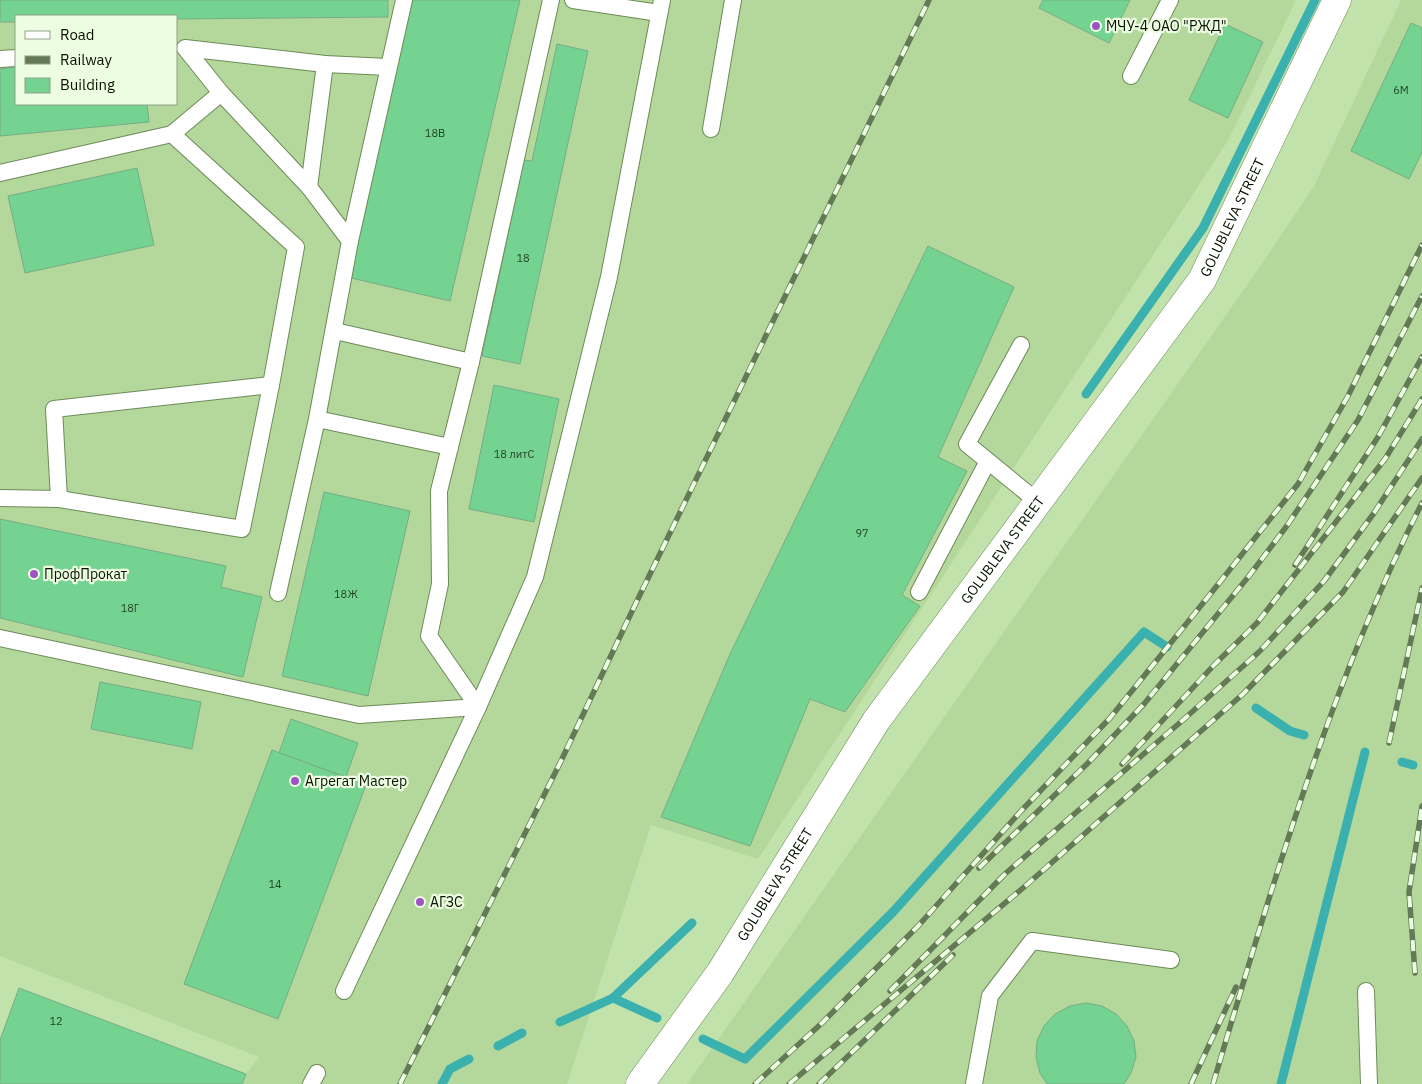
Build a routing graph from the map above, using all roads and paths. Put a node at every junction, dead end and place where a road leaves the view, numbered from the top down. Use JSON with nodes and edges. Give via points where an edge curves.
{"nodes":[{"id":1,"x":404,"y":0,"type":"edge"},
{"id":2,"x":551,"y":0,"type":"edge"},
{"id":3,"x":572,"y":0,"type":"edge"},
{"id":4,"x":733,"y":0,"type":"edge"},
{"id":5,"x":1170,"y":0,"type":"edge"},
{"id":6,"x":1337,"y":0,"type":"edge"},
{"id":7,"x":661,"y":7,"type":"edge"},
{"id":8,"x":180,"y":48,"type":"edge"},
{"id":9,"x":15,"y":58,"type":"edge"},
{"id":10,"x":0,"y":59,"type":"edge"},
{"id":11,"x":325,"y":64,"type":"junction"},
{"id":12,"x":388,"y":66,"type":"junction"},
{"id":13,"x":1131,"y":76,"type":"dead end"},
{"id":14,"x":221,"y":93,"type":"junction"},
{"id":15,"x":712,"y":129,"type":"dead end"},
{"id":16,"x":172,"y":134,"type":"junction"},
{"id":17,"x":0,"y":173,"type":"edge"},
{"id":18,"x":309,"y":187,"type":"junction"},
{"id":19,"x":350,"y":241,"type":"junction"},
{"id":20,"x":335,"y":331,"type":"junction"},
{"id":21,"x":1021,"y":345,"type":"dead end"},
{"id":22,"x":471,"y":362,"type":"junction"},
{"id":23,"x":272,"y":385,"type":"junction"},
{"id":24,"x":317,"y":419,"type":"junction"},
{"id":25,"x":450,"y":447,"type":"junction"},
{"id":26,"x":988,"y":461,"type":"junction"},
{"id":27,"x":0,"y":498,"type":"edge"},
{"id":28,"x":59,"y":499,"type":"junction"},
{"id":29,"x":1038,"y":502,"type":"junction"},
{"id":30,"x":918,"y":592,"type":"dead end"},
{"id":31,"x":278,"y":593,"type":"dead end"},
{"id":32,"x":0,"y":638,"type":"edge"},
{"id":33,"x":478,"y":707,"type":"junction"},
{"id":34,"x":1171,"y":960,"type":"dead end"},
{"id":35,"x":344,"y":991,"type":"dead end"},
{"id":36,"x":1366,"y":991,"type":"dead end"},
{"id":37,"x":640,"y":1084,"type":"edge"},
{"id":38,"x":974,"y":1084,"type":"edge"},
{"id":39,"x":1369,"y":1084,"type":"edge"}],
"edges":[{"from":1,"to":12,"type":"lane"},
{"from":2,"to":22,"type":"lane"},
{"from":3,"to":7,"type":"lane"},
{"from":4,"to":15,"type":"lane"},
{"from":5,"to":13,"type":"lane"},
{"from":6,"to":29,"type":"street","name":"GOLUBLEVA STREET","via":[[1202,280]]},
{"from":7,"to":33,"type":"lane","via":[[609,277],[535,577]]},
{"from":8,"to":11,"type":"lane"},
{"from":8,"to":14,"type":"lane"},
{"from":9,"to":10,"type":"lane"},
{"from":11,"to":12,"type":"lane"},
{"from":11,"to":18,"type":"lane"},
{"from":12,"to":19,"type":"lane"},
{"from":14,"to":16,"type":"lane"},
{"from":14,"to":18,"type":"lane"},
{"from":16,"to":17,"type":"lane"},
{"from":16,"to":23,"type":"lane","via":[[296,247]]},
{"from":18,"to":19,"type":"lane"},
{"from":19,"to":20,"type":"lane"},
{"from":20,"to":22,"type":"lane"},
{"from":20,"to":24,"type":"lane"},
{"from":21,"to":26,"type":"lane","via":[[967,444]]},
{"from":22,"to":25,"type":"lane"},
{"from":23,"to":28,"type":"lane","via":[[54,409]]},
{"from":23,"to":28,"type":"lane","via":[[242,529]]},
{"from":24,"to":25,"type":"lane"},
{"from":24,"to":31,"type":"lane"},
{"from":25,"to":33,"type":"lane","via":[[439,491],[440,584],[429,636]]},
{"from":26,"to":29,"type":"lane"},
{"from":26,"to":30,"type":"lane"},
{"from":27,"to":28,"type":"lane"},
{"from":29,"to":37,"type":"street","name":"GOLUBLEVA STREET","via":[[876,720],[720,973]]},
{"from":32,"to":33,"type":"lane","via":[[359,715]]},
{"from":33,"to":35,"type":"lane"},
{"from":34,"to":38,"type":"lane","via":[[1032,941],[990,996]]},
{"from":36,"to":39,"type":"lane"}]}
